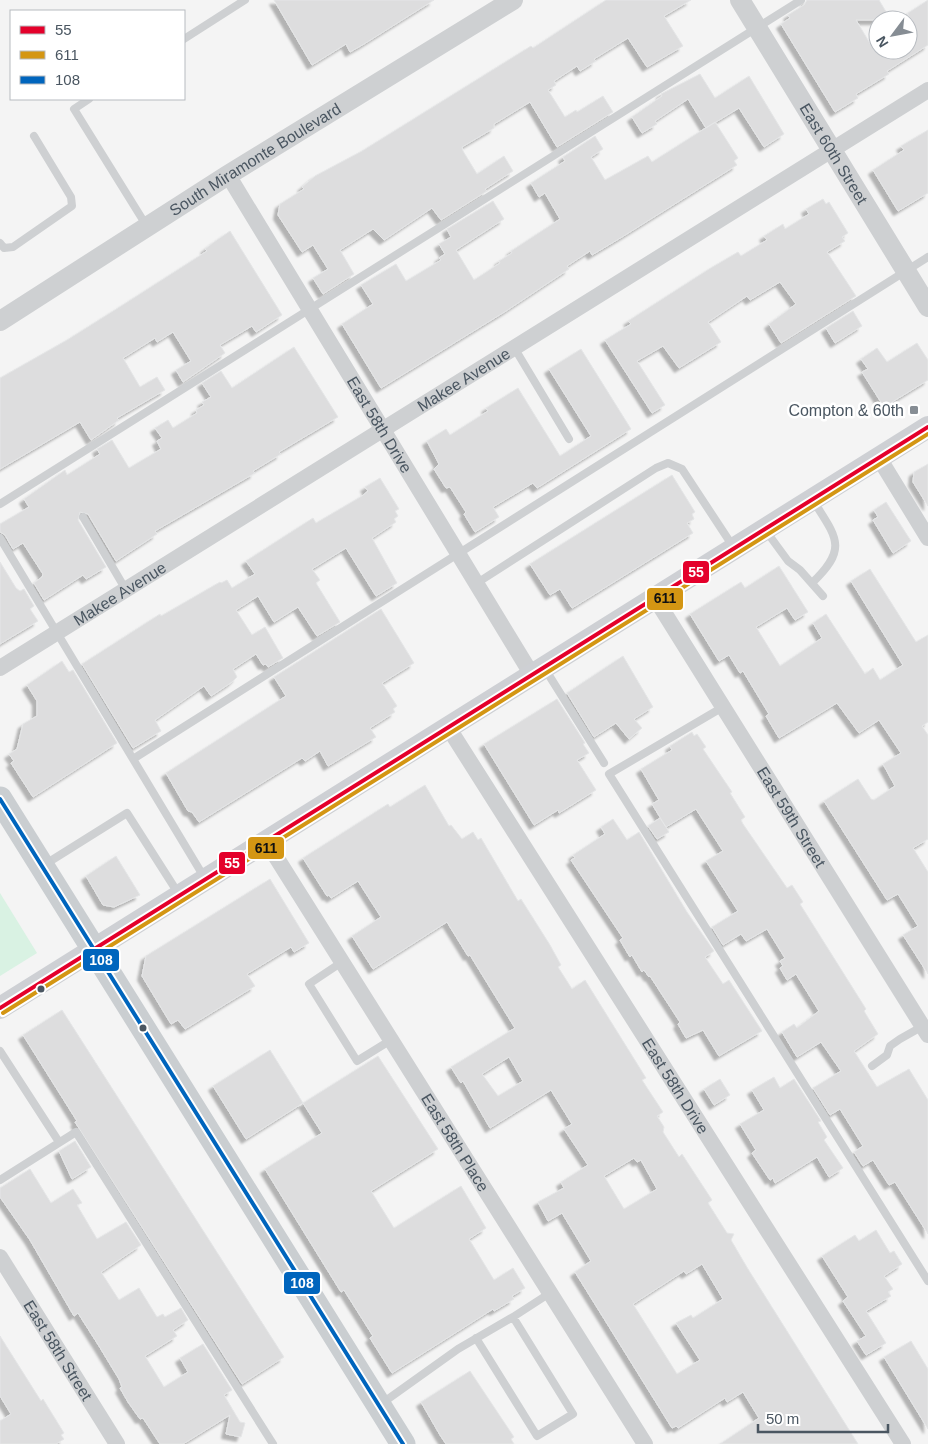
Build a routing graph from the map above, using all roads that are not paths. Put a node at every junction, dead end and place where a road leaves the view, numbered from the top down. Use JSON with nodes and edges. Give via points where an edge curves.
{"nodes":[{"id":1,"x":245,"y":0,"type":"edge"},
{"id":2,"x":513,"y":0,"type":"edge"},
{"id":3,"x":740,"y":0,"type":"edge"},
{"id":4,"x":801,"y":0,"type":"edge"},
{"id":5,"x":757,"y":28,"type":"junction"},
{"id":6,"x":185,"y":38,"type":"edge"},
{"id":7,"x":928,"y":90,"type":"edge"},
{"id":8,"x":88,"y":100,"type":"edge"},
{"id":9,"x":34,"y":136,"type":"dead end"},
{"id":10,"x":833,"y":151,"type":"junction"},
{"id":11,"x":228,"y":175,"type":"junction"},
{"id":12,"x":147,"y":227,"type":"junction"},
{"id":13,"x":0,"y":244,"type":"edge"},
{"id":14,"x":928,"y":258,"type":"edge"},
{"id":15,"x":906,"y":271,"type":"junction"},
{"id":16,"x":928,"y":307,"type":"edge"},
{"id":17,"x":311,"y":310,"type":"junction"},
{"id":18,"x":0,"y":321,"type":"edge"},
{"id":19,"x":515,"y":349,"type":"junction"},
{"id":20,"x":928,"y":427,"type":"edge"},
{"id":21,"x":385,"y":430,"type":"junction"},
{"id":22,"x":569,"y":439,"type":"dead end"},
{"id":23,"x":879,"y":458,"type":"junction"},
{"id":24,"x":812,"y":500,"type":"junction"},
{"id":25,"x":0,"y":504,"type":"edge"},
{"id":26,"x":82,"y":517,"type":"dead end"},
{"id":27,"x":765,"y":529,"type":"junction"},
{"id":28,"x":0,"y":538,"type":"edge"},
{"id":29,"x":928,"y":538,"type":"edge"},
{"id":30,"x":734,"y":548,"type":"junction"},
{"id":31,"x":459,"y":554,"type":"junction"},
{"id":32,"x":477,"y":583,"type":"junction"},
{"id":33,"x":812,"y":583,"type":"junction"},
{"id":34,"x":126,"y":590,"type":"junction"},
{"id":35,"x":823,"y":596,"type":"dead end"},
{"id":36,"x":655,"y":598,"type":"junction"},
{"id":37,"x":57,"y":633,"type":"junction"},
{"id":38,"x":0,"y":668,"type":"edge"},
{"id":39,"x":538,"y":671,"type":"junction"},
{"id":40,"x":723,"y":707,"type":"junction"},
{"id":41,"x":448,"y":727,"type":"junction"},
{"id":42,"x":133,"y":759,"type":"junction"},
{"id":43,"x":604,"y":763,"type":"dead end"},
{"id":44,"x":0,"y":799,"type":"edge"},
{"id":45,"x":266,"y":841,"type":"junction"},
{"id":46,"x":42,"y":866,"type":"junction"},
{"id":47,"x":205,"y":879,"type":"junction"},
{"id":48,"x":179,"y":895,"type":"junction"},
{"id":49,"x":92,"y":949,"type":"junction"},
{"id":50,"x":342,"y":962,"type":"junction"},
{"id":51,"x":0,"y":1008,"type":"edge"},
{"id":52,"x":925,"y":1031,"type":"edge"},
{"id":53,"x":391,"y":1040,"type":"junction"},
{"id":54,"x":0,"y":1050,"type":"edge"},
{"id":55,"x":872,"y":1066,"type":"dead end"},
{"id":56,"x":59,"y":1142,"type":"junction"},
{"id":57,"x":0,"y":1180,"type":"edge"},
{"id":58,"x":0,"y":1257,"type":"edge"},
{"id":59,"x":928,"y":1280,"type":"edge"},
{"id":60,"x":550,"y":1293,"type":"junction"},
{"id":61,"x":513,"y":1317,"type":"junction"},
{"id":62,"x":476,"y":1338,"type":"junction"},
{"id":63,"x":379,"y":1406,"type":"junction"},
{"id":64,"x":117,"y":1444,"type":"edge"},
{"id":65,"x":273,"y":1444,"type":"edge"},
{"id":66,"x":403,"y":1444,"type":"edge"},
{"id":67,"x":645,"y":1444,"type":"edge"},
{"id":68,"x":903,"y":1444,"type":"edge"}],
"edges":[{"from":1,"to":6,"type":"lane"},
{"from":2,"to":11,"type":"street","name":"South Miramonte Boulevard"},
{"from":3,"to":5,"type":"street","name":"East 60th Street"},
{"from":4,"to":5,"type":"lane"},
{"from":5,"to":10,"type":"street","name":"East 60th Street"},
{"from":5,"to":17,"type":"lane"},
{"from":7,"to":10,"type":"street","name":"Makee Avenue"},
{"from":8,"to":12,"type":"lane","via":[[74,109]]},
{"from":9,"to":13,"type":"lane","via":[[71,196],[72,206],[13,247],[4,248]]},
{"from":10,"to":15,"type":"street","name":"East 60th Street"},
{"from":10,"to":19,"type":"street","name":"Makee Avenue"},
{"from":11,"to":12,"type":"street","name":"South Miramonte Boulevard"},
{"from":11,"to":17,"type":"street","name":"East 58th Drive"},
{"from":12,"to":18,"type":"street","name":"South Miramonte Boulevard"},
{"from":14,"to":15,"type":"lane"},
{"from":15,"to":16,"type":"street","name":"East 60th Street"},
{"from":15,"to":31,"type":"lane"},
{"from":17,"to":21,"type":"street","name":"East 58th Drive"},
{"from":17,"to":25,"type":"lane"},
{"from":19,"to":21,"type":"street","name":"Makee Avenue"},
{"from":19,"to":22,"type":"lane"},
{"from":20,"to":23,"type":"main road"},
{"from":21,"to":31,"type":"street","name":"East 58th Drive"},
{"from":21,"to":34,"type":"street","name":"Makee Avenue"},
{"from":23,"to":24,"type":"main road"},
{"from":23,"to":29,"type":"street"},
{"from":24,"to":27,"type":"main road"},
{"from":24,"to":33,"type":"lane","via":[[836,542],[825,570]]},
{"from":26,"to":34,"type":"lane"},
{"from":27,"to":30,"type":"main road"},
{"from":27,"to":33,"type":"lane","via":[[788,561]]},
{"from":28,"to":37,"type":"lane"},
{"from":30,"to":32,"type":"lane","via":[[682,468],[668,463]]},
{"from":30,"to":36,"type":"main road"},
{"from":31,"to":32,"type":"street","name":"East 58th Drive"},
{"from":31,"to":42,"type":"lane"},
{"from":32,"to":39,"type":"street","name":"East 58th Drive"},
{"from":33,"to":35,"type":"lane"},
{"from":34,"to":37,"type":"street","name":"Makee Avenue"},
{"from":36,"to":39,"type":"main road"},
{"from":36,"to":40,"type":"street","name":"East 59th Street"},
{"from":37,"to":38,"type":"street","name":"Makee Avenue"},
{"from":37,"to":42,"type":"lane"},
{"from":39,"to":41,"type":"main road"},
{"from":39,"to":43,"type":"lane"},
{"from":40,"to":52,"type":"street","name":"East 59th Street"},
{"from":40,"to":59,"type":"lane","via":[[609,774]]},
{"from":41,"to":45,"type":"main road"},
{"from":41,"to":68,"type":"street","name":"East 58th Drive"},
{"from":42,"to":47,"type":"lane"},
{"from":44,"to":46,"type":"main road"},
{"from":45,"to":47,"type":"main road"},
{"from":45,"to":50,"type":"street","name":"East 58th Place"},
{"from":46,"to":48,"type":"lane","via":[[127,813]]},
{"from":46,"to":49,"type":"main road"},
{"from":47,"to":48,"type":"main road"},
{"from":48,"to":49,"type":"main road"},
{"from":49,"to":51,"type":"main road"},
{"from":49,"to":63,"type":"main road"},
{"from":50,"to":53,"type":"street","name":"East 58th Place"},
{"from":50,"to":53,"type":"lane","via":[[309,984],[358,1061]]},
{"from":52,"to":55,"type":"lane","via":[[900,1039]]},
{"from":53,"to":60,"type":"street","name":"East 58th Place"},
{"from":54,"to":56,"type":"lane"},
{"from":56,"to":57,"type":"lane"},
{"from":56,"to":65,"type":"lane","via":[[76,1132]]},
{"from":58,"to":64,"type":"street","name":"East 58th Street"},
{"from":60,"to":61,"type":"lane"},
{"from":60,"to":67,"type":"street","name":"East 58th Place"},
{"from":61,"to":62,"type":"lane"},
{"from":61,"to":62,"type":"lane","via":[[573,1414],[538,1436]]},
{"from":62,"to":63,"type":"lane"},
{"from":63,"to":66,"type":"main road"}]}
